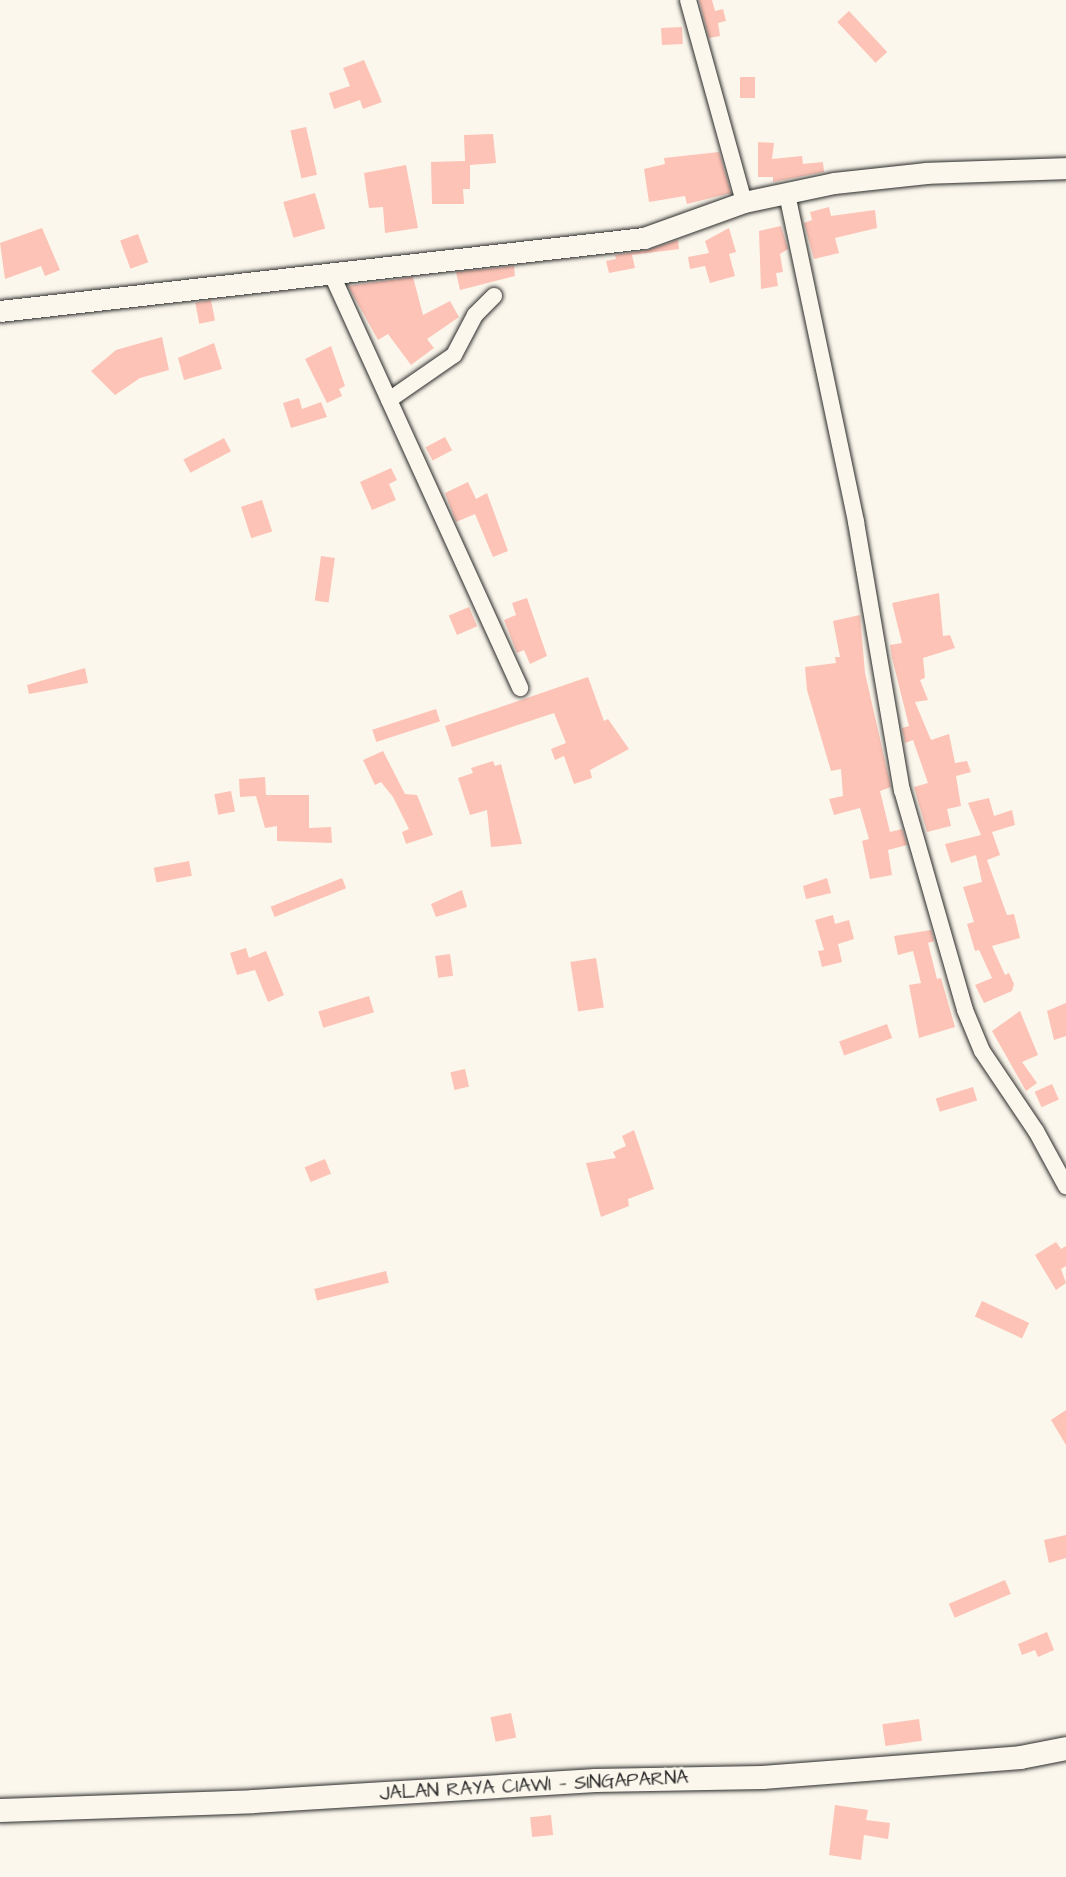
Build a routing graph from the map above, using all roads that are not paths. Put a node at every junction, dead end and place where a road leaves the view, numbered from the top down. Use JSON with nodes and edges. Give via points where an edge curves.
{"nodes":[{"id":1,"x":688,"y":0,"type":"edge"},
{"id":2,"x":1066,"y":169,"type":"edge"},
{"id":3,"x":787,"y":194,"type":"junction"},
{"id":4,"x":744,"y":202,"type":"junction"},
{"id":5,"x":332,"y":275,"type":"junction"},
{"id":6,"x":494,"y":296,"type":"dead end"},
{"id":7,"x":2,"y":308,"type":"edge"},
{"id":8,"x":389,"y":400,"type":"junction"},
{"id":9,"x":520,"y":688,"type":"dead end"},
{"id":10,"x":1066,"y":1186,"type":"edge"},
{"id":11,"x":1066,"y":1748,"type":"edge"},
{"id":12,"x":0,"y":1810,"type":"edge"}],
"edges":[{"from":1,"to":4,"type":"street"},
{"from":2,"to":3,"type":"street","via":[[926,173]]},
{"from":3,"to":4,"type":"street"},
{"from":3,"to":10,"type":"street","via":[[856,522],[885,710],[906,803],[965,1010],[982,1051],[1036,1131]]},
{"from":4,"to":5,"type":"street","via":[[644,238]]},
{"from":5,"to":7,"type":"street"},
{"from":5,"to":8,"type":"street"},
{"from":6,"to":8,"type":"street","via":[[475,315],[454,355]]},
{"from":8,"to":9,"type":"street"},
{"from":11,"to":12,"type":"main road","name":"JALAN RAYA CIAWI — SINGAPARNA","via":[[996,1760],[762,1777],[595,1780],[253,1801]]}]}
